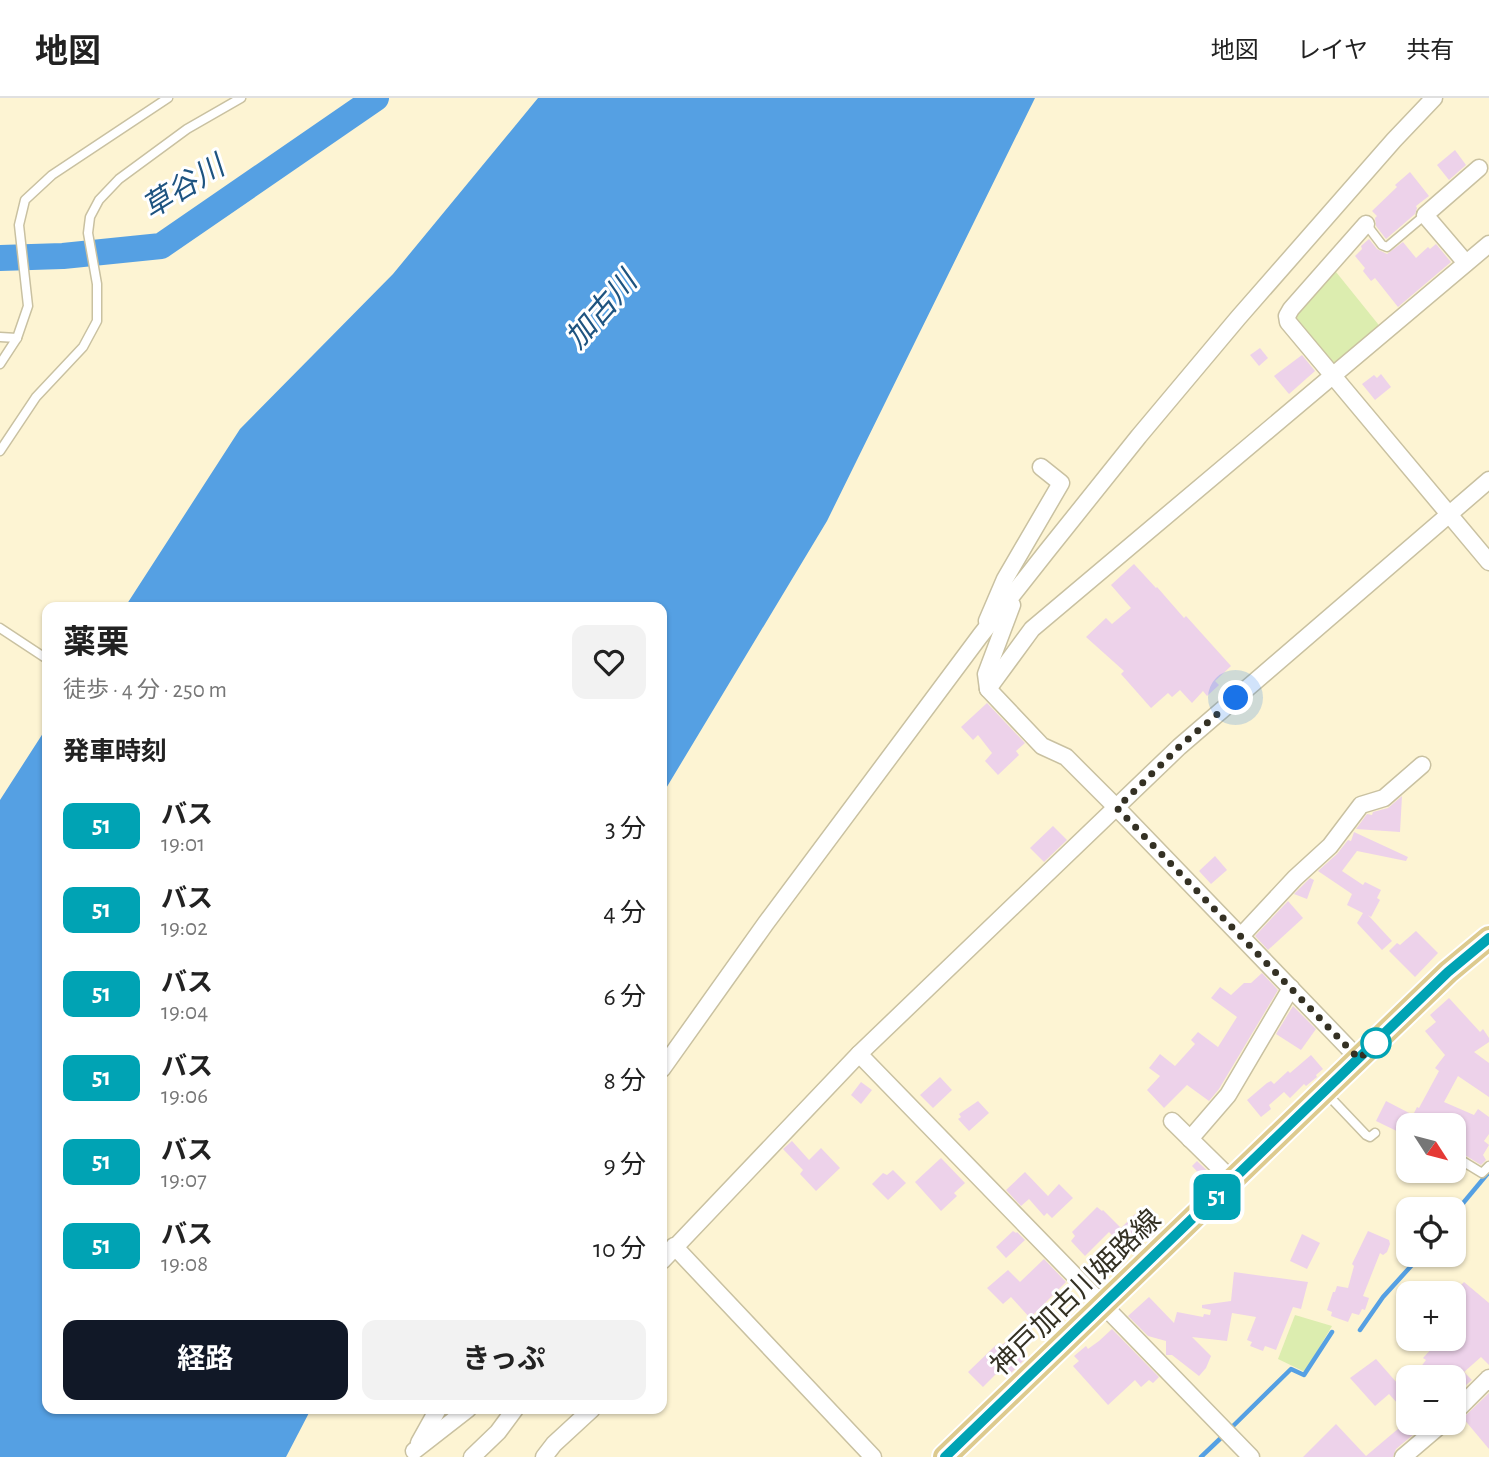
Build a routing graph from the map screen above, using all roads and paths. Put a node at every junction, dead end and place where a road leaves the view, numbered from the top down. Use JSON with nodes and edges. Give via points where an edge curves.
{"nodes":[{"id":1,"x":168,"y":98,"type":"edge"},
{"id":2,"x":241,"y":98,"type":"edge"},
{"id":3,"x":1434,"y":98,"type":"edge"},
{"id":4,"x":1479,"y":168,"type":"dead end"},
{"id":5,"x":1425,"y":215,"type":"junction"},
{"id":6,"x":1366,"y":224,"type":"joint"},
{"id":7,"x":1489,"y":244,"type":"edge"},
{"id":8,"x":1466,"y":263,"type":"junction"},
{"id":9,"x":0,"y":337,"type":"edge"},
{"id":10,"x":17,"y":338,"type":"junction"},
{"id":11,"x":0,"y":364,"type":"edge"},
{"id":12,"x":1332,"y":377,"type":"junction"},
{"id":13,"x":0,"y":451,"type":"edge"},
{"id":14,"x":1041,"y":467,"type":"dead end"},
{"id":15,"x":1489,"y":480,"type":"edge"},
{"id":16,"x":1448,"y":514,"type":"junction"},
{"id":17,"x":1489,"y":562,"type":"edge"},
{"id":18,"x":1014,"y":596,"type":"junction"},
{"id":19,"x":0,"y":628,"type":"edge"},
{"id":20,"x":980,"y":636,"type":"junction"},
{"id":21,"x":42,"y":656,"type":"edge"},
{"id":22,"x":988,"y":690,"type":"junction"},
{"id":23,"x":1422,"y":765,"type":"dead end"},
{"id":24,"x":1117,"y":808,"type":"junction"},
{"id":25,"x":1241,"y":936,"type":"junction"},
{"id":26,"x":1489,"y":938,"type":"edge"},
{"id":27,"x":1291,"y":988,"type":"junction"},
{"id":28,"x":859,"y":1054,"type":"junction"},
{"id":29,"x":667,"y":1059,"type":"edge"},
{"id":30,"x":1359,"y":1059,"type":"junction"},
{"id":31,"x":1325,"y":1092,"type":"junction"},
{"id":32,"x":1172,"y":1122,"type":"dead end"},
{"id":33,"x":1375,"y":1133,"type":"dead end"},
{"id":34,"x":1190,"y":1139,"type":"junction"},
{"id":35,"x":1466,"y":1163,"type":"edge"},
{"id":36,"x":1489,"y":1166,"type":"edge"},
{"id":37,"x":1233,"y":1181,"type":"junction"},
{"id":38,"x":674,"y":1246,"type":"junction"},
{"id":39,"x":667,"y":1255,"type":"edge"},
{"id":40,"x":1105,"y":1305,"type":"junction"},
{"id":41,"x":1489,"y":1378,"type":"edge"},
{"id":42,"x":1466,"y":1401,"type":"edge"},
{"id":43,"x":435,"y":1414,"type":"edge"},
{"id":44,"x":462,"y":1414,"type":"edge"},
{"id":45,"x":511,"y":1414,"type":"edge"},
{"id":46,"x":587,"y":1414,"type":"edge"},
{"id":47,"x":1429,"y":1435,"type":"edge"},
{"id":48,"x":413,"y":1454,"type":"edge"},
{"id":49,"x":472,"y":1457,"type":"edge"},
{"id":50,"x":544,"y":1457,"type":"edge"},
{"id":51,"x":873,"y":1457,"type":"edge"},
{"id":52,"x":945,"y":1457,"type":"edge"},
{"id":53,"x":1251,"y":1457,"type":"edge"},
{"id":54,"x":1402,"y":1457,"type":"edge"}],
"edges":[{"from":1,"to":10,"type":"lane","via":[[52,175],[25,200],[19,225],[28,306]]},
{"from":2,"to":13,"type":"lane","via":[[187,129],[119,179],[99,200],[88,233],[99,303],[97,321],[83,347],[36,397]]},
{"from":3,"to":18,"type":"street","via":[[1202,361]]},
{"from":4,"to":5,"type":"street"},
{"from":5,"to":6,"type":"lane","via":[[1387,247]]},
{"from":5,"to":8,"type":"street"},
{"from":6,"to":12,"type":"street","via":[[1287,316],[1287,322]]},
{"from":7,"to":8,"type":"street"},
{"from":8,"to":12,"type":"street"},
{"from":9,"to":10,"type":"lane"},
{"from":10,"to":11,"type":"lane"},
{"from":12,"to":16,"type":"street"},
{"from":12,"to":22,"type":"street","via":[[1032,629]]},
{"from":14,"to":20,"type":"street","via":[[1061,484],[1005,579]]},
{"from":15,"to":16,"type":"street"},
{"from":16,"to":17,"type":"street"},
{"from":16,"to":24,"type":"street","via":[[1179,747]]},
{"from":18,"to":20,"type":"street"},
{"from":18,"to":22,"type":"street","via":[[986,674]]},
{"from":19,"to":21,"type":"lane"},
{"from":20,"to":29,"type":"street"},
{"from":22,"to":24,"type":"street","via":[[1042,746],[1066,757]]},
{"from":23,"to":25,"type":"street","via":[[1384,798],[1361,805],[1330,846]]},
{"from":24,"to":25,"type":"street"},
{"from":24,"to":28,"type":"street"},
{"from":25,"to":27,"type":"street"},
{"from":26,"to":30,"type":"main road","name":"神戸加古川姫路線"},
{"from":27,"to":30,"type":"street"},
{"from":27,"to":34,"type":"street","via":[[1228,1095]]},
{"from":28,"to":38,"type":"street"},
{"from":28,"to":40,"type":"street"},
{"from":30,"to":31,"type":"main road","name":"神戸加古川姫路線"},
{"from":31,"to":33,"type":"lane","via":[[1366,1135]]},
{"from":31,"to":37,"type":"main road","name":"神戸加古川姫路線"},
{"from":32,"to":34,"type":"street"},
{"from":34,"to":37,"type":"street"},
{"from":35,"to":36,"type":"lane","via":[[1482,1173]]},
{"from":37,"to":40,"type":"main road","name":"神戸加古川姫路線"},
{"from":38,"to":39,"type":"street"},
{"from":38,"to":51,"type":"street"},
{"from":40,"to":52,"type":"main road","name":"神戸加古川姫路線"},
{"from":40,"to":53,"type":"street"},
{"from":41,"to":42,"type":"street"},
{"from":43,"to":48,"type":"street"},
{"from":44,"to":48,"type":"street"},
{"from":45,"to":49,"type":"street"},
{"from":46,"to":50,"type":"street"},
{"from":47,"to":54,"type":"street"}]}
